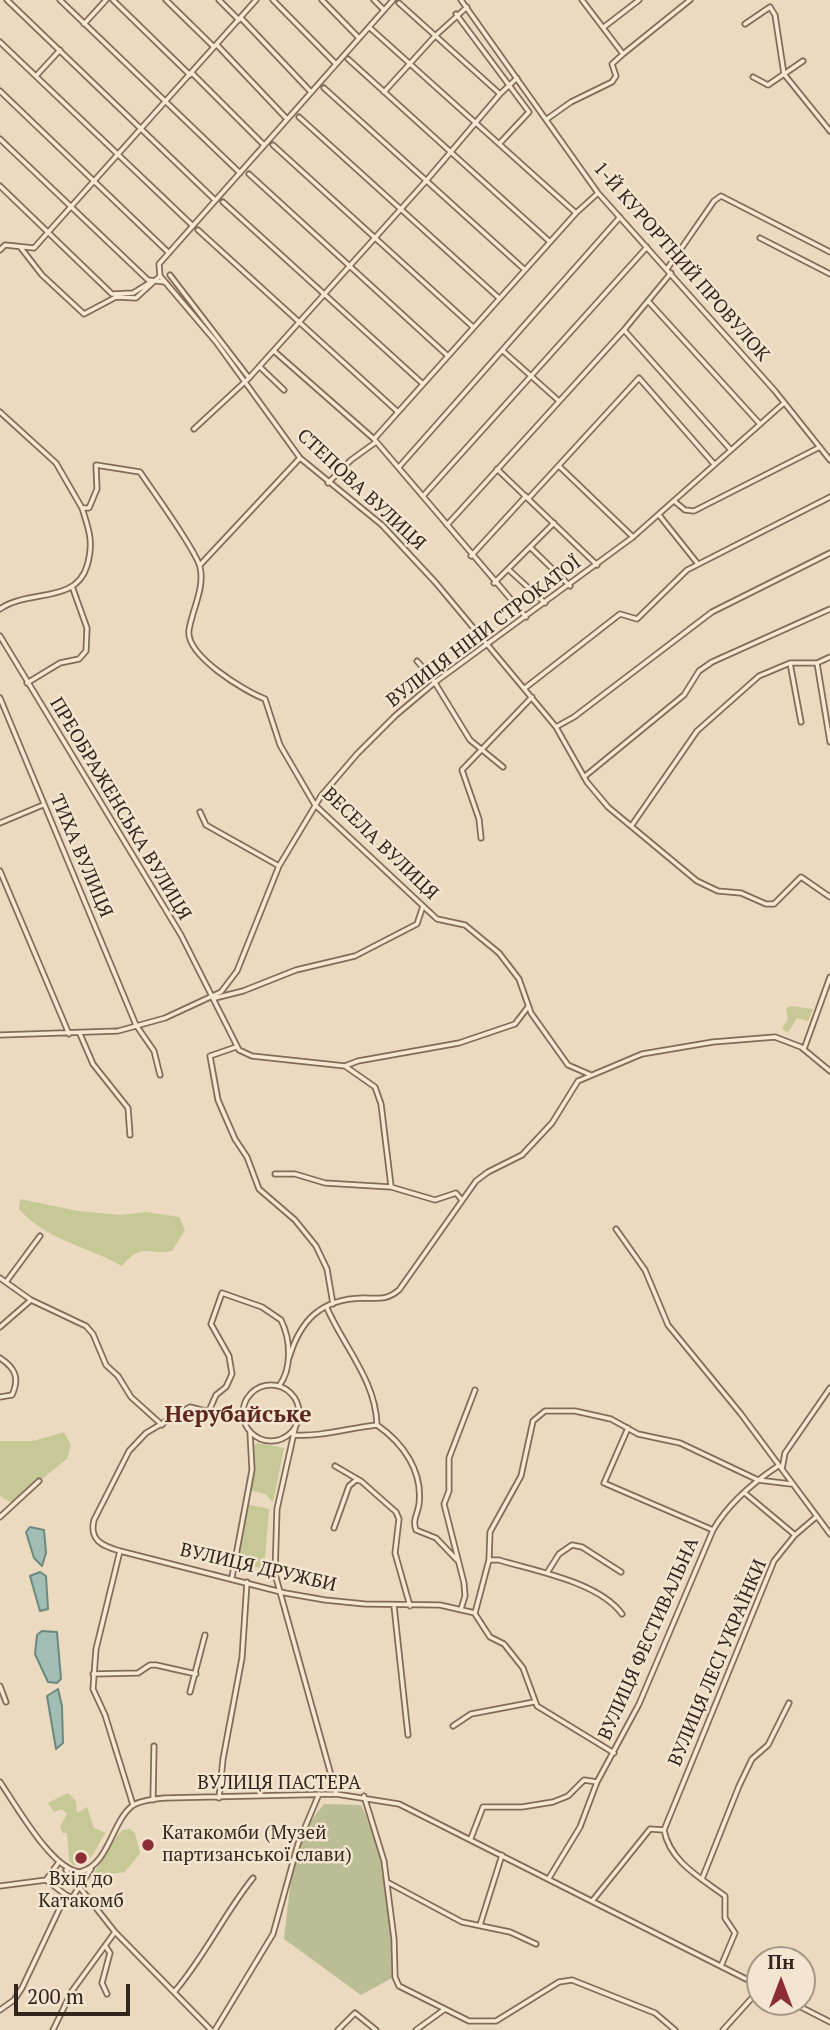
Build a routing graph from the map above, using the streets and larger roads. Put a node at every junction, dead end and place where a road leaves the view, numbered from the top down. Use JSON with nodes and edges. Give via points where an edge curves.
{"nodes":[{"id":1,"x":7,"y":0,"type":"edge"},
{"id":2,"x":60,"y":0,"type":"edge"},
{"id":3,"x":106,"y":0,"type":"edge"},
{"id":4,"x":113,"y":0,"type":"edge"},
{"id":5,"x":166,"y":0,"type":"edge"},
{"id":6,"x":219,"y":0,"type":"edge"},
{"id":7,"x":257,"y":0,"type":"edge"},
{"id":8,"x":273,"y":0,"type":"edge"},
{"id":9,"x":322,"y":0,"type":"edge"},
{"id":10,"x":374,"y":0,"type":"edge"},
{"id":11,"x":393,"y":0,"type":"edge"},
{"id":12,"x":461,"y":0,"type":"edge"},
{"id":13,"x":583,"y":0,"type":"edge"},
{"id":14,"x":639,"y":0,"type":"edge"},
{"id":15,"x":690,"y":0,"type":"edge"},
{"id":16,"x":399,"y":3,"type":"dead end"},
{"id":17,"x":467,"y":7,"type":"junction"},
{"id":18,"x":384,"y":10,"type":"junction"},
{"id":19,"x":456,"y":14,"type":"junction"},
{"id":20,"x":240,"y":19,"type":"junction"},
{"id":21,"x":84,"y":24,"type":"junction"},
{"id":22,"x":745,"y":24,"type":"dead end"},
{"id":23,"x":369,"y":27,"type":"junction"},
{"id":24,"x":604,"y":27,"type":"junction"},
{"id":25,"x":435,"y":36,"type":"junction"},
{"id":26,"x":359,"y":38,"type":"junction"},
{"id":27,"x":0,"y":42,"type":"edge"},
{"id":28,"x":216,"y":46,"type":"junction"},
{"id":29,"x":60,"y":50,"type":"junction"},
{"id":30,"x":623,"y":54,"type":"junction"},
{"id":31,"x":348,"y":59,"type":"dead end"},
{"id":32,"x":803,"y":61,"type":"dead end"},
{"id":33,"x":336,"y":64,"type":"junction"},
{"id":34,"x":408,"y":64,"type":"junction"},
{"id":35,"x":191,"y":74,"type":"junction"},
{"id":36,"x":784,"y":74,"type":"junction"},
{"id":37,"x":36,"y":76,"type":"junction"},
{"id":38,"x":753,"y":77,"type":"dead end"},
{"id":39,"x":517,"y":78,"type":"junction"},
{"id":40,"x":509,"y":84,"type":"junction"},
{"id":41,"x":324,"y":88,"type":"dead end"},
{"id":42,"x":0,"y":91,"type":"edge"},
{"id":43,"x":311,"y":92,"type":"junction"},
{"id":44,"x":384,"y":92,"type":"junction"},
{"id":45,"x":500,"y":94,"type":"junction"},
{"id":46,"x":167,"y":102,"type":"junction"},
{"id":47,"x":299,"y":117,"type":"dead end"},
{"id":48,"x":287,"y":119,"type":"junction"},
{"id":49,"x":547,"y":119,"type":"junction"},
{"id":50,"x":475,"y":122,"type":"junction"},
{"id":51,"x":142,"y":128,"type":"junction"},
{"id":52,"x":830,"y":131,"type":"edge"},
{"id":53,"x":0,"y":139,"type":"edge"},
{"id":54,"x":499,"y":144,"type":"junction"},
{"id":55,"x":264,"y":145,"type":"junction"},
{"id":56,"x":273,"y":145,"type":"dead end"},
{"id":57,"x":451,"y":152,"type":"junction"},
{"id":58,"x":118,"y":156,"type":"junction"},
{"id":59,"x":240,"y":173,"type":"junction"},
{"id":60,"x":249,"y":174,"type":"dead end"},
{"id":61,"x":426,"y":181,"type":"junction"},
{"id":62,"x":95,"y":182,"type":"junction"},
{"id":63,"x":0,"y":186,"type":"edge"},
{"id":64,"x":598,"y":193,"type":"junction"},
{"id":65,"x":215,"y":200,"type":"junction"},
{"id":66,"x":223,"y":202,"type":"dead end"},
{"id":67,"x":72,"y":208,"type":"junction"},
{"id":68,"x":401,"y":209,"type":"junction"},
{"id":69,"x":576,"y":213,"type":"junction"},
{"id":70,"x":620,"y":217,"type":"junction"},
{"id":71,"x":193,"y":226,"type":"junction"},
{"id":72,"x":198,"y":230,"type":"dead end"},
{"id":73,"x":48,"y":234,"type":"junction"},
{"id":74,"x":375,"y":237,"type":"junction"},
{"id":75,"x":760,"y":238,"type":"dead end"},
{"id":76,"x":0,"y":241,"type":"edge"},
{"id":77,"x":550,"y":242,"type":"junction"},
{"id":78,"x":5,"y":245,"type":"junction"},
{"id":79,"x":647,"y":247,"type":"junction"},
{"id":80,"x":21,"y":248,"type":"junction"},
{"id":81,"x":0,"y":250,"type":"edge"},
{"id":82,"x":830,"y":252,"type":"edge"},
{"id":83,"x":169,"y":253,"type":"junction"},
{"id":84,"x":349,"y":266,"type":"junction"},
{"id":85,"x":525,"y":270,"type":"junction"},
{"id":86,"x":669,"y":271,"type":"junction"},
{"id":87,"x":830,"y":274,"type":"edge"},
{"id":88,"x":170,"y":275,"type":"dead end"},
{"id":89,"x":160,"y":276,"type":"junction"},
{"id":90,"x":151,"y":282,"type":"junction"},
{"id":91,"x":167,"y":283,"type":"junction"},
{"id":92,"x":325,"y":294,"type":"junction"},
{"id":93,"x":499,"y":298,"type":"junction"},
{"id":94,"x":648,"y":301,"type":"junction"},
{"id":95,"x":299,"y":323,"type":"junction"},
{"id":96,"x":473,"y":327,"type":"junction"},
{"id":97,"x":624,"y":330,"type":"junction"},
{"id":98,"x":274,"y":351,"type":"junction"},
{"id":99,"x":503,"y":351,"type":"junction"},
{"id":100,"x":448,"y":356,"type":"junction"},
{"id":101,"x":260,"y":366,"type":"junction"},
{"id":102,"x":530,"y":376,"type":"junction"},
{"id":103,"x":249,"y":378,"type":"junction"},
{"id":104,"x":244,"y":382,"type":"junction"},
{"id":105,"x":423,"y":384,"type":"junction"},
{"id":106,"x":284,"y":390,"type":"dead end"},
{"id":107,"x":559,"y":401,"type":"junction"},
{"id":108,"x":784,"y":403,"type":"junction"},
{"id":109,"x":0,"y":411,"type":"edge"},
{"id":110,"x":398,"y":412,"type":"junction"},
{"id":111,"x":759,"y":423,"type":"junction"},
{"id":112,"x":194,"y":429,"type":"dead end"},
{"id":113,"x":375,"y":440,"type":"junction"},
{"id":114,"x":820,"y":447,"type":"junction"},
{"id":115,"x":730,"y":449,"type":"junction"},
{"id":116,"x":300,"y":458,"type":"junction"},
{"id":117,"x":830,"y":460,"type":"edge"},
{"id":118,"x":714,"y":464,"type":"junction"},
{"id":119,"x":399,"y":467,"type":"junction"},
{"id":120,"x":560,"y":467,"type":"junction"},
{"id":121,"x":497,"y":469,"type":"junction"},
{"id":122,"x":328,"y":482,"type":"junction"},
{"id":123,"x":423,"y":496,"type":"junction"},
{"id":124,"x":830,"y":497,"type":"edge"},
{"id":125,"x":527,"y":498,"type":"junction"},
{"id":126,"x":674,"y":500,"type":"junction"},
{"id":127,"x":82,"y":508,"type":"junction"},
{"id":128,"x":659,"y":515,"type":"junction"},
{"id":129,"x":554,"y":523,"type":"junction"},
{"id":130,"x":447,"y":525,"type":"junction"},
{"id":131,"x":633,"y":537,"type":"junction"},
{"id":132,"x":530,"y":547,"type":"junction"},
{"id":133,"x":830,"y":553,"type":"edge"},
{"id":134,"x":471,"y":556,"type":"junction"},
{"id":135,"x":698,"y":564,"type":"junction"},
{"id":136,"x":200,"y":565,"type":"junction"},
{"id":137,"x":597,"y":565,"type":"junction"},
{"id":138,"x":508,"y":569,"type":"junction"},
{"id":139,"x":494,"y":583,"type":"junction"},
{"id":140,"x":570,"y":586,"type":"junction"},
{"id":141,"x":73,"y":589,"type":"junction"},
{"id":142,"x":546,"y":603,"type":"junction"},
{"id":143,"x":0,"y":609,"type":"edge"},
{"id":144,"x":830,"y":609,"type":"edge"},
{"id":145,"x":527,"y":617,"type":"junction"},
{"id":146,"x":0,"y":636,"type":"edge"},
{"id":147,"x":488,"y":645,"type":"junction"},
{"id":148,"x":830,"y":657,"type":"edge"},
{"id":149,"x":417,"y":661,"type":"dead end"},
{"id":150,"x":790,"y":663,"type":"junction"},
{"id":151,"x":817,"y":663,"type":"junction"},
{"id":152,"x":27,"y":683,"type":"junction"},
{"id":153,"x":434,"y":683,"type":"junction"},
{"id":154,"x":524,"y":688,"type":"junction"},
{"id":155,"x":532,"y":697,"type":"junction"},
{"id":156,"x":0,"y":698,"type":"edge"},
{"id":157,"x":801,"y":722,"type":"dead end"},
{"id":158,"x":556,"y":727,"type":"junction"},
{"id":159,"x":830,"y":741,"type":"edge"},
{"id":160,"x":479,"y":749,"type":"junction"},
{"id":161,"x":503,"y":767,"type":"dead end"},
{"id":162,"x":584,"y":777,"type":"junction"},
{"id":163,"x":44,"y":805,"type":"junction"},
{"id":164,"x":315,"y":805,"type":"junction"},
{"id":165,"x":200,"y":812,"type":"dead end"},
{"id":166,"x":0,"y":823,"type":"edge"},
{"id":167,"x":632,"y":825,"type":"junction"},
{"id":168,"x":481,"y":838,"type":"dead end"},
{"id":169,"x":279,"y":866,"type":"junction"},
{"id":170,"x":0,"y":871,"type":"edge"},
{"id":171,"x":830,"y":897,"type":"edge"},
{"id":172,"x":424,"y":906,"type":"junction"},
{"id":173,"x":830,"y":977,"type":"edge"},
{"id":174,"x":213,"y":998,"type":"junction"},
{"id":175,"x":528,"y":1007,"type":"junction"},
{"id":176,"x":136,"y":1025,"type":"junction"},
{"id":177,"x":69,"y":1034,"type":"junction"},
{"id":178,"x":80,"y":1034,"type":"junction"},
{"id":179,"x":1,"y":1035,"type":"edge"},
{"id":180,"x":0,"y":1042,"type":"edge"},
{"id":181,"x":236,"y":1046,"type":"junction"},
{"id":182,"x":804,"y":1049,"type":"junction"},
{"id":183,"x":345,"y":1066,"type":"junction"},
{"id":184,"x":830,"y":1071,"type":"edge"},
{"id":185,"x":578,"y":1072,"type":"junction"},
{"id":186,"x":160,"y":1075,"type":"dead end"},
{"id":187,"x":591,"y":1075,"type":"junction"},
{"id":188,"x":578,"y":1081,"type":"junction"},
{"id":189,"x":130,"y":1135,"type":"dead end"},
{"id":190,"x":275,"y":1174,"type":"dead end"},
{"id":191,"x":391,"y":1187,"type":"junction"},
{"id":192,"x":461,"y":1199,"type":"junction"},
{"id":193,"x":616,"y":1229,"type":"dead end"},
{"id":194,"x":40,"y":1236,"type":"dead end"},
{"id":195,"x":0,"y":1278,"type":"edge"},
{"id":196,"x":6,"y":1282,"type":"junction"},
{"id":197,"x":31,"y":1300,"type":"junction"},
{"id":198,"x":333,"y":1304,"type":"junction"},
{"id":199,"x":327,"y":1307,"type":"junction"},
{"id":200,"x":0,"y":1327,"type":"edge"},
{"id":201,"x":0,"y":1358,"type":"edge"},
{"id":202,"x":289,"y":1359,"type":"junction"},
{"id":203,"x":279,"y":1386,"type":"junction"},
{"id":204,"x":830,"y":1388,"type":"edge"},
{"id":205,"x":475,"y":1390,"type":"dead end"},
{"id":206,"x":0,"y":1397,"type":"edge"},
{"id":207,"x":213,"y":1405,"type":"junction"},
{"id":208,"x":208,"y":1413,"type":"junction"},
{"id":209,"x":217,"y":1415,"type":"junction"},
{"id":210,"x":244,"y":1421,"type":"junction"},
{"id":211,"x":296,"y":1424,"type":"junction"},
{"id":212,"x":162,"y":1425,"type":"junction"},
{"id":213,"x":377,"y":1425,"type":"junction"},
{"id":214,"x":628,"y":1429,"type":"junction"},
{"id":215,"x":250,"y":1430,"type":"junction"},
{"id":216,"x":293,"y":1435,"type":"junction"},
{"id":217,"x":335,"y":1466,"type":"dead end"},
{"id":218,"x":780,"y":1467,"type":"junction"},
{"id":219,"x":758,"y":1480,"type":"junction"},
{"id":220,"x":39,"y":1481,"type":"dead end"},
{"id":221,"x":361,"y":1481,"type":"junction"},
{"id":222,"x":791,"y":1484,"type":"junction"},
{"id":223,"x":746,"y":1493,"type":"junction"},
{"id":224,"x":0,"y":1517,"type":"edge"},
{"id":225,"x":816,"y":1517,"type":"junction"},
{"id":226,"x":334,"y":1528,"type":"dead end"},
{"id":227,"x":713,"y":1530,"type":"junction"},
{"id":228,"x":830,"y":1534,"type":"edge"},
{"id":229,"x":795,"y":1535,"type":"junction"},
{"id":230,"x":120,"y":1551,"type":"junction"},
{"id":231,"x":457,"y":1560,"type":"junction"},
{"id":232,"x":489,"y":1560,"type":"junction"},
{"id":233,"x":621,"y":1572,"type":"dead end"},
{"id":234,"x":546,"y":1574,"type":"junction"},
{"id":235,"x":232,"y":1578,"type":"junction"},
{"id":236,"x":247,"y":1582,"type":"junction"},
{"id":237,"x":278,"y":1589,"type":"junction"},
{"id":238,"x":394,"y":1606,"type":"junction"},
{"id":239,"x":410,"y":1606,"type":"junction"},
{"id":240,"x":461,"y":1609,"type":"junction"},
{"id":241,"x":475,"y":1613,"type":"junction"},
{"id":242,"x":622,"y":1615,"type":"dead end"},
{"id":243,"x":205,"y":1635,"type":"dead end"},
{"id":244,"x":93,"y":1674,"type":"junction"},
{"id":245,"x":196,"y":1674,"type":"junction"},
{"id":246,"x":0,"y":1686,"type":"edge"},
{"id":247,"x":190,"y":1692,"type":"dead end"},
{"id":248,"x":6,"y":1702,"type":"dead end"},
{"id":249,"x":534,"y":1702,"type":"junction"},
{"id":250,"x":789,"y":1703,"type":"dead end"},
{"id":251,"x":453,"y":1726,"type":"dead end"},
{"id":252,"x":408,"y":1735,"type":"dead end"},
{"id":253,"x":154,"y":1746,"type":"dead end"},
{"id":254,"x":614,"y":1753,"type":"junction"},
{"id":255,"x":0,"y":1782,"type":"edge"},
{"id":256,"x":597,"y":1783,"type":"junction"},
{"id":257,"x":319,"y":1794,"type":"junction"},
{"id":258,"x":336,"y":1794,"type":"junction"},
{"id":259,"x":363,"y":1796,"type":"junction"},
{"id":260,"x":219,"y":1798,"type":"junction"},
{"id":261,"x":153,"y":1800,"type":"junction"},
{"id":262,"x":133,"y":1805,"type":"junction"},
{"id":263,"x":664,"y":1830,"type":"junction"},
{"id":264,"x":471,"y":1839,"type":"junction"},
{"id":265,"x":502,"y":1855,"type":"junction"},
{"id":266,"x":61,"y":1863,"type":"junction"},
{"id":267,"x":92,"y":1868,"type":"junction"},
{"id":268,"x":253,"y":1878,"type":"dead end"},
{"id":269,"x":549,"y":1878,"type":"junction"},
{"id":270,"x":702,"y":1878,"type":"junction"},
{"id":271,"x":46,"y":1880,"type":"junction"},
{"id":272,"x":387,"y":1882,"type":"junction"},
{"id":273,"x":0,"y":1886,"type":"edge"},
{"id":274,"x":79,"y":1889,"type":"junction"},
{"id":275,"x":66,"y":1895,"type":"junction"},
{"id":276,"x":593,"y":1901,"type":"junction"},
{"id":277,"x":480,"y":1925,"type":"junction"},
{"id":278,"x":115,"y":1932,"type":"junction"},
{"id":279,"x":536,"y":1944,"type":"dead end"},
{"id":280,"x":106,"y":1947,"type":"junction"},
{"id":281,"x":720,"y":1966,"type":"junction"},
{"id":282,"x":746,"y":1980,"type":"edge"},
{"id":283,"x":175,"y":1992,"type":"junction"},
{"id":284,"x":107,"y":1994,"type":"dead end"},
{"id":285,"x":746,"y":2003,"type":"edge"},
{"id":286,"x":445,"y":2009,"type":"junction"},
{"id":287,"x":0,"y":2010,"type":"edge"},
{"id":288,"x":53,"y":2030,"type":"edge"},
{"id":289,"x":213,"y":2030,"type":"edge"},
{"id":290,"x":338,"y":2030,"type":"edge"},
{"id":291,"x":376,"y":2030,"type":"edge"},
{"id":292,"x":415,"y":2030,"type":"edge"},
{"id":293,"x":675,"y":2030,"type":"edge"},
{"id":294,"x":723,"y":2030,"type":"edge"}],
"edges":[{"from":1,"to":29,"type":"street"},
{"from":2,"to":21,"type":"street"},
{"from":3,"to":21,"type":"street"},
{"from":4,"to":35,"type":"street"},
{"from":5,"to":28,"type":"street"},
{"from":6,"to":20,"type":"street"},
{"from":7,"to":20,"type":"street"},
{"from":8,"to":33,"type":"street"},
{"from":9,"to":26,"type":"street"},
{"from":10,"to":18,"type":"street"},
{"from":11,"to":18,"type":"street"},
{"from":12,"to":17,"type":"street","name":"1-Й КУРОРТНИЙ ПРОВУЛОК"},
{"from":13,"to":24,"type":"street"},
{"from":14,"to":24,"type":"street"},
{"from":15,"to":30,"type":"street"},
{"from":16,"to":25,"type":"street"},
{"from":17,"to":19,"type":"street"},
{"from":17,"to":39,"type":"street","name":"1-Й КУРОРТНИЙ ПРОВУЛОК"},
{"from":18,"to":23,"type":"street"},
{"from":19,"to":25,"type":"street"},
{"from":19,"to":40,"type":"street"},
{"from":20,"to":28,"type":"street"},
{"from":20,"to":43,"type":"street"},
{"from":21,"to":46,"type":"street"},
{"from":22,"to":36,"type":"street","via":[[770,7]]},
{"from":23,"to":26,"type":"street"},
{"from":23,"to":34,"type":"street"},
{"from":24,"to":30,"type":"street"},
{"from":25,"to":34,"type":"street"},
{"from":25,"to":45,"type":"street"},
{"from":26,"to":33,"type":"street"},
{"from":27,"to":37,"type":"street"},
{"from":28,"to":35,"type":"street"},
{"from":28,"to":48,"type":"street"},
{"from":29,"to":37,"type":"street"},
{"from":29,"to":51,"type":"street"},
{"from":30,"to":49,"type":"street","via":[[612,64],[612,82]]},
{"from":31,"to":44,"type":"street"},
{"from":32,"to":36,"type":"street"},
{"from":33,"to":43,"type":"street"},
{"from":34,"to":44,"type":"street"},
{"from":34,"to":50,"type":"street"},
{"from":35,"to":46,"type":"street"},
{"from":35,"to":55,"type":"street"},
{"from":36,"to":38,"type":"street","via":[[768,85]]},
{"from":36,"to":52,"type":"street"},
{"from":37,"to":58,"type":"street"},
{"from":39,"to":40,"type":"street"},
{"from":39,"to":49,"type":"street","name":"1-Й КУРОРТНИЙ ПРОВУЛОК"},
{"from":40,"to":45,"type":"street"},
{"from":40,"to":54,"type":"street","via":[[528,112]]},
{"from":41,"to":61,"type":"street"},
{"from":42,"to":62,"type":"street"},
{"from":43,"to":48,"type":"street"},
{"from":44,"to":57,"type":"street"},
{"from":45,"to":50,"type":"street"},
{"from":46,"to":51,"type":"street"},
{"from":46,"to":59,"type":"street"},
{"from":47,"to":68,"type":"street"},
{"from":48,"to":55,"type":"street"},
{"from":49,"to":64,"type":"street","name":"1-Й КУРОРТНИЙ ПРОВУЛОК"},
{"from":50,"to":54,"type":"street"},
{"from":50,"to":57,"type":"street"},
{"from":51,"to":58,"type":"street"},
{"from":51,"to":65,"type":"street"},
{"from":53,"to":67,"type":"street"},
{"from":54,"to":69,"type":"street"},
{"from":55,"to":59,"type":"street"},
{"from":56,"to":74,"type":"street"},
{"from":57,"to":61,"type":"street"},
{"from":57,"to":77,"type":"street"},
{"from":58,"to":62,"type":"street"},
{"from":58,"to":71,"type":"street"},
{"from":59,"to":65,"type":"street"},
{"from":60,"to":84,"type":"street"},
{"from":61,"to":68,"type":"street"},
{"from":61,"to":85,"type":"street"},
{"from":62,"to":67,"type":"street"},
{"from":62,"to":83,"type":"street"},
{"from":63,"to":73,"type":"street"},
{"from":64,"to":69,"type":"street"},
{"from":64,"to":70,"type":"street","name":"1-Й КУРОРТНИЙ ПРОВУЛОК"},
{"from":65,"to":71,"type":"street"},
{"from":66,"to":92,"type":"street"},
{"from":67,"to":73,"type":"street"},
{"from":67,"to":90,"type":"street"},
{"from":68,"to":74,"type":"street"},
{"from":68,"to":93,"type":"street"},
{"from":69,"to":77,"type":"street"},
{"from":70,"to":79,"type":"street","name":"1-Й КУРОРТНИЙ ПРОВУЛОК"},
{"from":70,"to":99,"type":"street"},
{"from":71,"to":83,"type":"street"},
{"from":72,"to":95,"type":"street"},
{"from":73,"to":80,"type":"street","via":[[34,248]]},
{"from":73,"to":90,"type":"street","via":[[112,294],[133,293]]},
{"from":74,"to":84,"type":"street"},
{"from":74,"to":96,"type":"street"},
{"from":75,"to":87,"type":"street"},
{"from":76,"to":78,"type":"street"},
{"from":77,"to":85,"type":"street"},
{"from":78,"to":80,"type":"street"},
{"from":78,"to":81,"type":"street"},
{"from":79,"to":86,"type":"street","name":"1-Й КУРОРТНИЙ ПРОВУЛОК"},
{"from":79,"to":102,"type":"street"},
{"from":80,"to":90,"type":"street","via":[[84,314],[116,297],[136,298]]},
{"from":82,"to":86,"type":"street","via":[[721,196]]},
{"from":83,"to":89,"type":"street","via":[[159,264]]},
{"from":84,"to":92,"type":"street"},
{"from":84,"to":100,"type":"street"},
{"from":85,"to":93,"type":"street"},
{"from":86,"to":94,"type":"street"},
{"from":86,"to":108,"type":"street","name":"1-Й КУРОРТНИЙ ПРОВУЛОК"},
{"from":88,"to":103,"type":"street"},
{"from":89,"to":90,"type":"street"},
{"from":89,"to":91,"type":"street","name":"СТЕПОВА ВУЛИЦЯ"},
{"from":90,"to":91,"type":"street"},
{"from":91,"to":104,"type":"street","name":"СТЕПОВА ВУЛИЦЯ"},
{"from":92,"to":95,"type":"street"},
{"from":92,"to":105,"type":"street"},
{"from":93,"to":96,"type":"street"},
{"from":94,"to":97,"type":"street"},
{"from":94,"to":111,"type":"street"},
{"from":95,"to":98,"type":"street"},
{"from":95,"to":110,"type":"street"},
{"from":96,"to":100,"type":"street"},
{"from":97,"to":107,"type":"street"},
{"from":97,"to":115,"type":"street"},
{"from":98,"to":101,"type":"street"},
{"from":98,"to":113,"type":"street"},
{"from":99,"to":102,"type":"street"},
{"from":99,"to":119,"type":"street"},
{"from":100,"to":105,"type":"street"},
{"from":101,"to":103,"type":"street"},
{"from":101,"to":106,"type":"street"},
{"from":102,"to":107,"type":"street"},
{"from":102,"to":123,"type":"street"},
{"from":103,"to":104,"type":"street"},
{"from":104,"to":112,"type":"street"},
{"from":104,"to":116,"type":"street","name":"СТЕПОВА ВУЛИЦЯ"},
{"from":105,"to":110,"type":"street"},
{"from":107,"to":121,"type":"street"},
{"from":108,"to":111,"type":"street","name":"ВУЛИЦЯ НІНИ СТРОКАТОЇ"},
{"from":108,"to":114,"type":"street","name":"1-Й КУРОРТНИЙ ПРОВУЛОК"},
{"from":109,"to":127,"type":"street","via":[[56,463]]},
{"from":110,"to":113,"type":"street"},
{"from":111,"to":115,"type":"street","name":"ВУЛИЦЯ НІНИ СТРОКАТОЇ"},
{"from":113,"to":119,"type":"street"},
{"from":113,"to":122,"type":"street"},
{"from":114,"to":117,"type":"street","name":"1-Й КУРОРТНИЙ ПРОВУЛОК"},
{"from":114,"to":126,"type":"street","via":[[694,511]]},
{"from":115,"to":118,"type":"street","name":"ВУЛИЦЯ НІНИ СТРОКАТОЇ"},
{"from":116,"to":122,"type":"street","name":"СТЕПОВА ВУЛИЦЯ"},
{"from":116,"to":136,"type":"street"},
{"from":118,"to":120,"type":"street","via":[[639,378]]},
{"from":118,"to":126,"type":"street","name":"ВУЛИЦЯ НІНИ СТРОКАТОЇ"},
{"from":119,"to":123,"type":"street"},
{"from":120,"to":125,"type":"street"},
{"from":120,"to":131,"type":"street"},
{"from":121,"to":125,"type":"street"},
{"from":121,"to":130,"type":"street"},
{"from":122,"to":147,"type":"street","name":"СТЕПОВА ВУЛИЦЯ","via":[[411,553]]},
{"from":123,"to":130,"type":"street"},
{"from":124,"to":135,"type":"street"},
{"from":125,"to":129,"type":"street"},
{"from":125,"to":134,"type":"street"},
{"from":126,"to":128,"type":"street","name":"ВУЛИЦЯ НІНИ СТРОКАТОЇ"},
{"from":127,"to":136,"type":"street","via":[[89,508],[96,495],[96,465],[140,472]]},
{"from":127,"to":141,"type":"street","via":[[93,543],[85,573]]},
{"from":128,"to":131,"type":"street","name":"ВУЛИЦЯ НІНИ СТРОКАТОЇ"},
{"from":128,"to":135,"type":"street"},
{"from":129,"to":132,"type":"street"},
{"from":129,"to":137,"type":"street"},
{"from":130,"to":134,"type":"street"},
{"from":131,"to":137,"type":"street","name":"ВУЛИЦЯ НІНИ СТРОКАТОЇ"},
{"from":132,"to":138,"type":"street"},
{"from":132,"to":140,"type":"street"},
{"from":133,"to":158,"type":"street","via":[[712,612]]},
{"from":134,"to":139,"type":"street"},
{"from":135,"to":154,"type":"street","via":[[637,619],[620,614]]},
{"from":136,"to":164,"type":"street","name":"ВЕСЕЛА ВУЛИЦЯ","via":[[190,639],[228,680],[265,699],[280,746]]},
{"from":137,"to":140,"type":"street","name":"ВУЛИЦЯ НІНИ СТРОКАТОЇ"},
{"from":138,"to":139,"type":"street"},
{"from":138,"to":142,"type":"street"},
{"from":139,"to":145,"type":"street"},
{"from":140,"to":142,"type":"street","name":"ВУЛИЦЯ НІНИ СТРОКАТОЇ"},
{"from":141,"to":143,"type":"street","via":[[21,599]]},
{"from":141,"to":152,"type":"street","via":[[87,628],[83,656]]},
{"from":142,"to":145,"type":"street","name":"ВУЛИЦЯ НІНИ СТРОКАТОЇ"},
{"from":144,"to":162,"type":"street","via":[[712,662],[699,671],[684,695]]},
{"from":145,"to":147,"type":"street","name":"ВУЛИЦЯ НІНИ СТРОКАТОЇ"},
{"from":146,"to":152,"type":"street","name":"ПРЕОБРАЖЕНСЬКА ВУЛИЦЯ"},
{"from":147,"to":153,"type":"street","name":"ВУЛИЦЯ НІНИ СТРОКАТОЇ"},
{"from":147,"to":154,"type":"street","name":"СТЕПОВА ВУЛИЦЯ"},
{"from":148,"to":151,"type":"street"},
{"from":149,"to":153,"type":"street"},
{"from":150,"to":151,"type":"street"},
{"from":150,"to":157,"type":"street"},
{"from":150,"to":167,"type":"street","via":[[759,676],[698,731]]},
{"from":151,"to":159,"type":"street"},
{"from":152,"to":174,"type":"street","name":"ПРЕОБРАЖЕНСЬКА ВУЛИЦЯ","via":[[181,934]]},
{"from":153,"to":160,"type":"street"},
{"from":153,"to":164,"type":"street","name":"ВУЛИЦЯ НІНИ СТРОКАТОЇ","via":[[365,746]]},
{"from":154,"to":155,"type":"street","name":"СТЕПОВА ВУЛИЦЯ"},
{"from":155,"to":158,"type":"street","name":"СТЕПОВА ВУЛИЦЯ"},
{"from":155,"to":160,"type":"street"},
{"from":156,"to":163,"type":"street","name":"ТИХА ВУЛИЦЯ"},
{"from":158,"to":162,"type":"street","name":"СТЕПОВА ВУЛИЦЯ"},
{"from":160,"to":161,"type":"street"},
{"from":160,"to":168,"type":"street","via":[[461,775],[479,819]]},
{"from":162,"to":167,"type":"street","name":"СТЕПОВА ВУЛИЦЯ","via":[[608,807]]},
{"from":163,"to":166,"type":"street"},
{"from":163,"to":176,"type":"street","name":"ТИХА ВУЛИЦЯ"},
{"from":164,"to":169,"type":"street","name":"ВУЛИЦЯ НІНИ СТРОКАТОЇ"},
{"from":164,"to":172,"type":"street","name":"ВЕСЕЛА ВУЛИЦЯ"},
{"from":165,"to":169,"type":"street","via":[[206,825]]},
{"from":167,"to":171,"type":"street","name":"СТЕПОВА ВУЛИЦЯ","via":[[697,881],[718,891],[774,904],[801,877]]},
{"from":169,"to":174,"type":"street","name":"ВУЛИЦЯ НІНИ СТРОКАТОЇ","via":[[237,971]]},
{"from":170,"to":177,"type":"street"},
{"from":172,"to":174,"type":"street","via":[[417,924],[373,949]]},
{"from":172,"to":175,"type":"street","name":"ВЕСЕЛА ВУЛИЦЯ","via":[[437,919],[473,929],[499,953],[519,979]]},
{"from":173,"to":182,"type":"street"},
{"from":174,"to":176,"type":"street"},
{"from":174,"to":181,"type":"street","name":"ПРЕОБРАЖЕНСЬКА ВУЛИЦЯ"},
{"from":175,"to":183,"type":"street","via":[[515,1024],[459,1043]]},
{"from":175,"to":185,"type":"street","name":"ВЕСЕЛА ВУЛИЦЯ","via":[[568,1065]]},
{"from":176,"to":178,"type":"street"},
{"from":176,"to":186,"type":"street","name":"ТИХА ВУЛИЦЯ","via":[[154,1051]]},
{"from":177,"to":178,"type":"street"},
{"from":177,"to":179,"type":"street"},
{"from":178,"to":189,"type":"street","via":[[93,1063],[128,1108]]},
{"from":179,"to":180,"type":"street"},
{"from":181,"to":183,"type":"street","via":[[252,1056]]},
{"from":181,"to":198,"type":"street","via":[[211,1054],[218,1100],[267,1199],[295,1220],[316,1246],[327,1269]]},
{"from":182,"to":184,"type":"street"},
{"from":182,"to":187,"type":"street","via":[[775,1037],[713,1042],[642,1054]]},
{"from":183,"to":191,"type":"street","via":[[374,1087],[381,1104]]},
{"from":185,"to":187,"type":"street"},
{"from":185,"to":188,"type":"street"},
{"from":187,"to":188,"type":"street"},
{"from":188,"to":192,"type":"street","via":[[552,1123],[522,1155],[481,1176]]},
{"from":190,"to":191,"type":"street"},
{"from":191,"to":192,"type":"street","via":[[425,1199],[456,1193]]},
{"from":192,"to":198,"type":"street","via":[[394,1294]]},
{"from":193,"to":218,"type":"street","via":[[645,1270],[668,1325]]},
{"from":194,"to":196,"type":"street"},
{"from":195,"to":196,"type":"street"},
{"from":196,"to":197,"type":"street"},
{"from":197,"to":200,"type":"street"},
{"from":197,"to":212,"type":"street","via":[[86,1326],[106,1365],[131,1397]]},
{"from":198,"to":199,"type":"street"},
{"from":199,"to":202,"type":"street","via":[[302,1325]]},
{"from":199,"to":213,"type":"street","via":[[360,1367]]},
{"from":201,"to":206,"type":"street","via":[[12,1367],[17,1379],[12,1395]]},
{"from":202,"to":203,"type":"street","via":[[288,1374]]},
{"from":202,"to":207,"type":"street","via":[[278,1317],[222,1293],[211,1324],[229,1356],[232,1374]]},
{"from":203,"to":210,"type":"street","via":[[263,1386],[251,1393],[244,1404]]},
{"from":203,"to":211,"type":"street","via":[[296,1402]]},
{"from":204,"to":218,"type":"street"},
{"from":205,"to":231,"type":"street","via":[[449,1458],[449,1491],[444,1504]]},
{"from":207,"to":208,"type":"street"},
{"from":207,"to":209,"type":"street"},
{"from":208,"to":209,"type":"street"},
{"from":208,"to":212,"type":"street","via":[[189,1408]]},
{"from":209,"to":210,"type":"street"},
{"from":210,"to":215,"type":"street"},
{"from":211,"to":215,"type":"street","via":[[287,1435],[274,1440],[260,1438]]},
{"from":211,"to":216,"type":"street"},
{"from":212,"to":230,"type":"street","via":[[129,1451],[94,1520],[95,1539]]},
{"from":213,"to":216,"type":"street","via":[[318,1437]]},
{"from":213,"to":231,"type":"street","via":[[412,1460],[420,1501],[416,1530],[436,1538]]},
{"from":214,"to":219,"type":"street","via":[[680,1443]]},
{"from":214,"to":227,"type":"street","via":[[604,1483]]},
{"from":214,"to":232,"type":"street","via":[[611,1419],[575,1411],[553,1410],[536,1417],[521,1476],[490,1532]]},
{"from":215,"to":235,"type":"street","via":[[252,1470]]},
{"from":216,"to":237,"type":"street","via":[[276,1509]]},
{"from":217,"to":221,"type":"street"},
{"from":218,"to":219,"type":"street","name":"ВУЛИЦЯ ФЕСТИВАЛЬНА"},
{"from":218,"to":222,"type":"street"},
{"from":219,"to":222,"type":"street"},
{"from":219,"to":223,"type":"street","name":"ВУЛИЦЯ ФЕСТИВАЛЬНА"},
{"from":220,"to":224,"type":"street"},
{"from":221,"to":226,"type":"street","via":[[349,1486]]},
{"from":221,"to":239,"type":"street","via":[[398,1515],[395,1553]]},
{"from":222,"to":225,"type":"street"},
{"from":223,"to":227,"type":"street","name":"ВУЛИЦЯ ФЕСТИВАЛЬНА"},
{"from":223,"to":229,"type":"street"},
{"from":225,"to":228,"type":"street"},
{"from":225,"to":229,"type":"street","name":"ВУЛИЦЯ ЛЕСІ УКРАЇНКИ"},
{"from":227,"to":254,"type":"street","name":"ВУЛИЦЯ ФЕСТИВАЛЬНА"},
{"from":229,"to":263,"type":"street","name":"ВУЛИЦЯ ЛЕСІ УКРАЇНКИ","via":[[774,1561]]},
{"from":230,"to":235,"type":"street","name":"ВУЛИЦЯ ДРУЖБИ"},
{"from":230,"to":244,"type":"street"},
{"from":231,"to":240,"type":"street","via":[[464,1589]]},
{"from":232,"to":234,"type":"street"},
{"from":232,"to":241,"type":"street"},
{"from":233,"to":234,"type":"street","via":[[572,1545],[559,1554]]},
{"from":234,"to":242,"type":"street","via":[[578,1583]]},
{"from":235,"to":236,"type":"street","name":"ВУЛИЦЯ ДРУЖБИ"},
{"from":236,"to":237,"type":"street","name":"ВУЛИЦЯ ДРУЖБИ"},
{"from":236,"to":260,"type":"street","via":[[242,1658]]},
{"from":237,"to":238,"type":"street","name":"ВУЛИЦЯ ДРУЖБИ","via":[[326,1600]]},
{"from":237,"to":258,"type":"street"},
{"from":238,"to":239,"type":"street","name":"ВУЛИЦЯ ДРУЖБИ"},
{"from":238,"to":252,"type":"street"},
{"from":239,"to":240,"type":"street","name":"ВУЛИЦЯ ДРУЖБИ"},
{"from":240,"to":241,"type":"street","name":"ВУЛИЦЯ ДРУЖБИ"},
{"from":241,"to":249,"type":"street","via":[[490,1637],[504,1644],[527,1674]]},
{"from":243,"to":245,"type":"street"},
{"from":244,"to":245,"type":"street","via":[[138,1673],[150,1665]]},
{"from":244,"to":262,"type":"street","via":[[95,1695]]},
{"from":245,"to":247,"type":"street"},
{"from":246,"to":248,"type":"street"},
{"from":249,"to":251,"type":"street","via":[[471,1714]]},
{"from":249,"to":254,"type":"street"},
{"from":250,"to":270,"type":"street","via":[[768,1745],[758,1750],[747,1768]]},
{"from":253,"to":261,"type":"street"},
{"from":254,"to":256,"type":"street","name":"ВУЛИЦЯ ФЕСТИВАЛЬНА"},
{"from":255,"to":266,"type":"street"},
{"from":256,"to":264,"type":"street","via":[[584,1780],[568,1796],[553,1802],[484,1807]]},
{"from":256,"to":269,"type":"street","name":"ВУЛИЦЯ ФЕСТИВАЛЬНА","via":[[580,1827]]},
{"from":257,"to":258,"type":"street","name":"ВУЛИЦЯ ПАСТЕРА"},
{"from":257,"to":260,"type":"street","name":"ВУЛИЦЯ ПАСТЕРА"},
{"from":257,"to":289,"type":"street","via":[[298,1844],[273,1934]]},
{"from":258,"to":259,"type":"street","name":"ВУЛИЦЯ ПАСТЕРА"},
{"from":259,"to":264,"type":"street","name":"ВУЛИЦЯ ПАСТЕРА","via":[[399,1804]]},
{"from":259,"to":272,"type":"street"},
{"from":260,"to":261,"type":"street","name":"ВУЛИЦЯ ПАСТЕРА"},
{"from":261,"to":262,"type":"street","name":"ВУЛИЦЯ ПАСТЕРА"},
{"from":262,"to":267,"type":"street"},
{"from":263,"to":270,"type":"street","via":[[670,1850]]},
{"from":263,"to":276,"type":"street","via":[[650,1829]]},
{"from":264,"to":265,"type":"street","name":"ВУЛИЦЯ ПАСТЕРА"},
{"from":265,"to":269,"type":"street","name":"ВУЛИЦЯ ПАСТЕРА"},
{"from":265,"to":277,"type":"street"},
{"from":266,"to":267,"type":"street","via":[[75,1872]]},
{"from":266,"to":271,"type":"street"},
{"from":266,"to":274,"type":"street"},
{"from":267,"to":274,"type":"street"},
{"from":268,"to":283,"type":"street"},
{"from":269,"to":276,"type":"street","name":"ВУЛИЦЯ ПАСТЕРА"},
{"from":270,"to":281,"type":"street","via":[[725,1896],[725,1918],[735,1933]]},
{"from":271,"to":273,"type":"street"},
{"from":271,"to":275,"type":"street"},
{"from":272,"to":277,"type":"street","via":[[454,1918]]},
{"from":272,"to":286,"type":"street","via":[[396,1981]]},
{"from":274,"to":275,"type":"street","via":[[72,1898]]},
{"from":274,"to":278,"type":"street"},
{"from":275,"to":287,"type":"street","via":[[22,1988],[15,2000]]},
{"from":276,"to":281,"type":"street","name":"ВУЛИЦЯ ПАСТЕРА"},
{"from":277,"to":279,"type":"street"},
{"from":278,"to":280,"type":"street"},
{"from":278,"to":283,"type":"street"},
{"from":280,"to":284,"type":"street","via":[[110,1952],[102,1983]]},
{"from":280,"to":288,"type":"street","via":[[72,1991]]},
{"from":281,"to":282,"type":"street","name":"ВУЛИЦЯ ПАСТЕРА"},
{"from":283,"to":289,"type":"street"},
{"from":285,"to":294,"type":"street"},
{"from":286,"to":292,"type":"street"},
{"from":286,"to":293,"type":"street","via":[[469,2021],[500,2020],[559,1982],[572,1980],[655,2014]]},
{"from":290,"to":291,"type":"street","via":[[355,2013]]}]}
